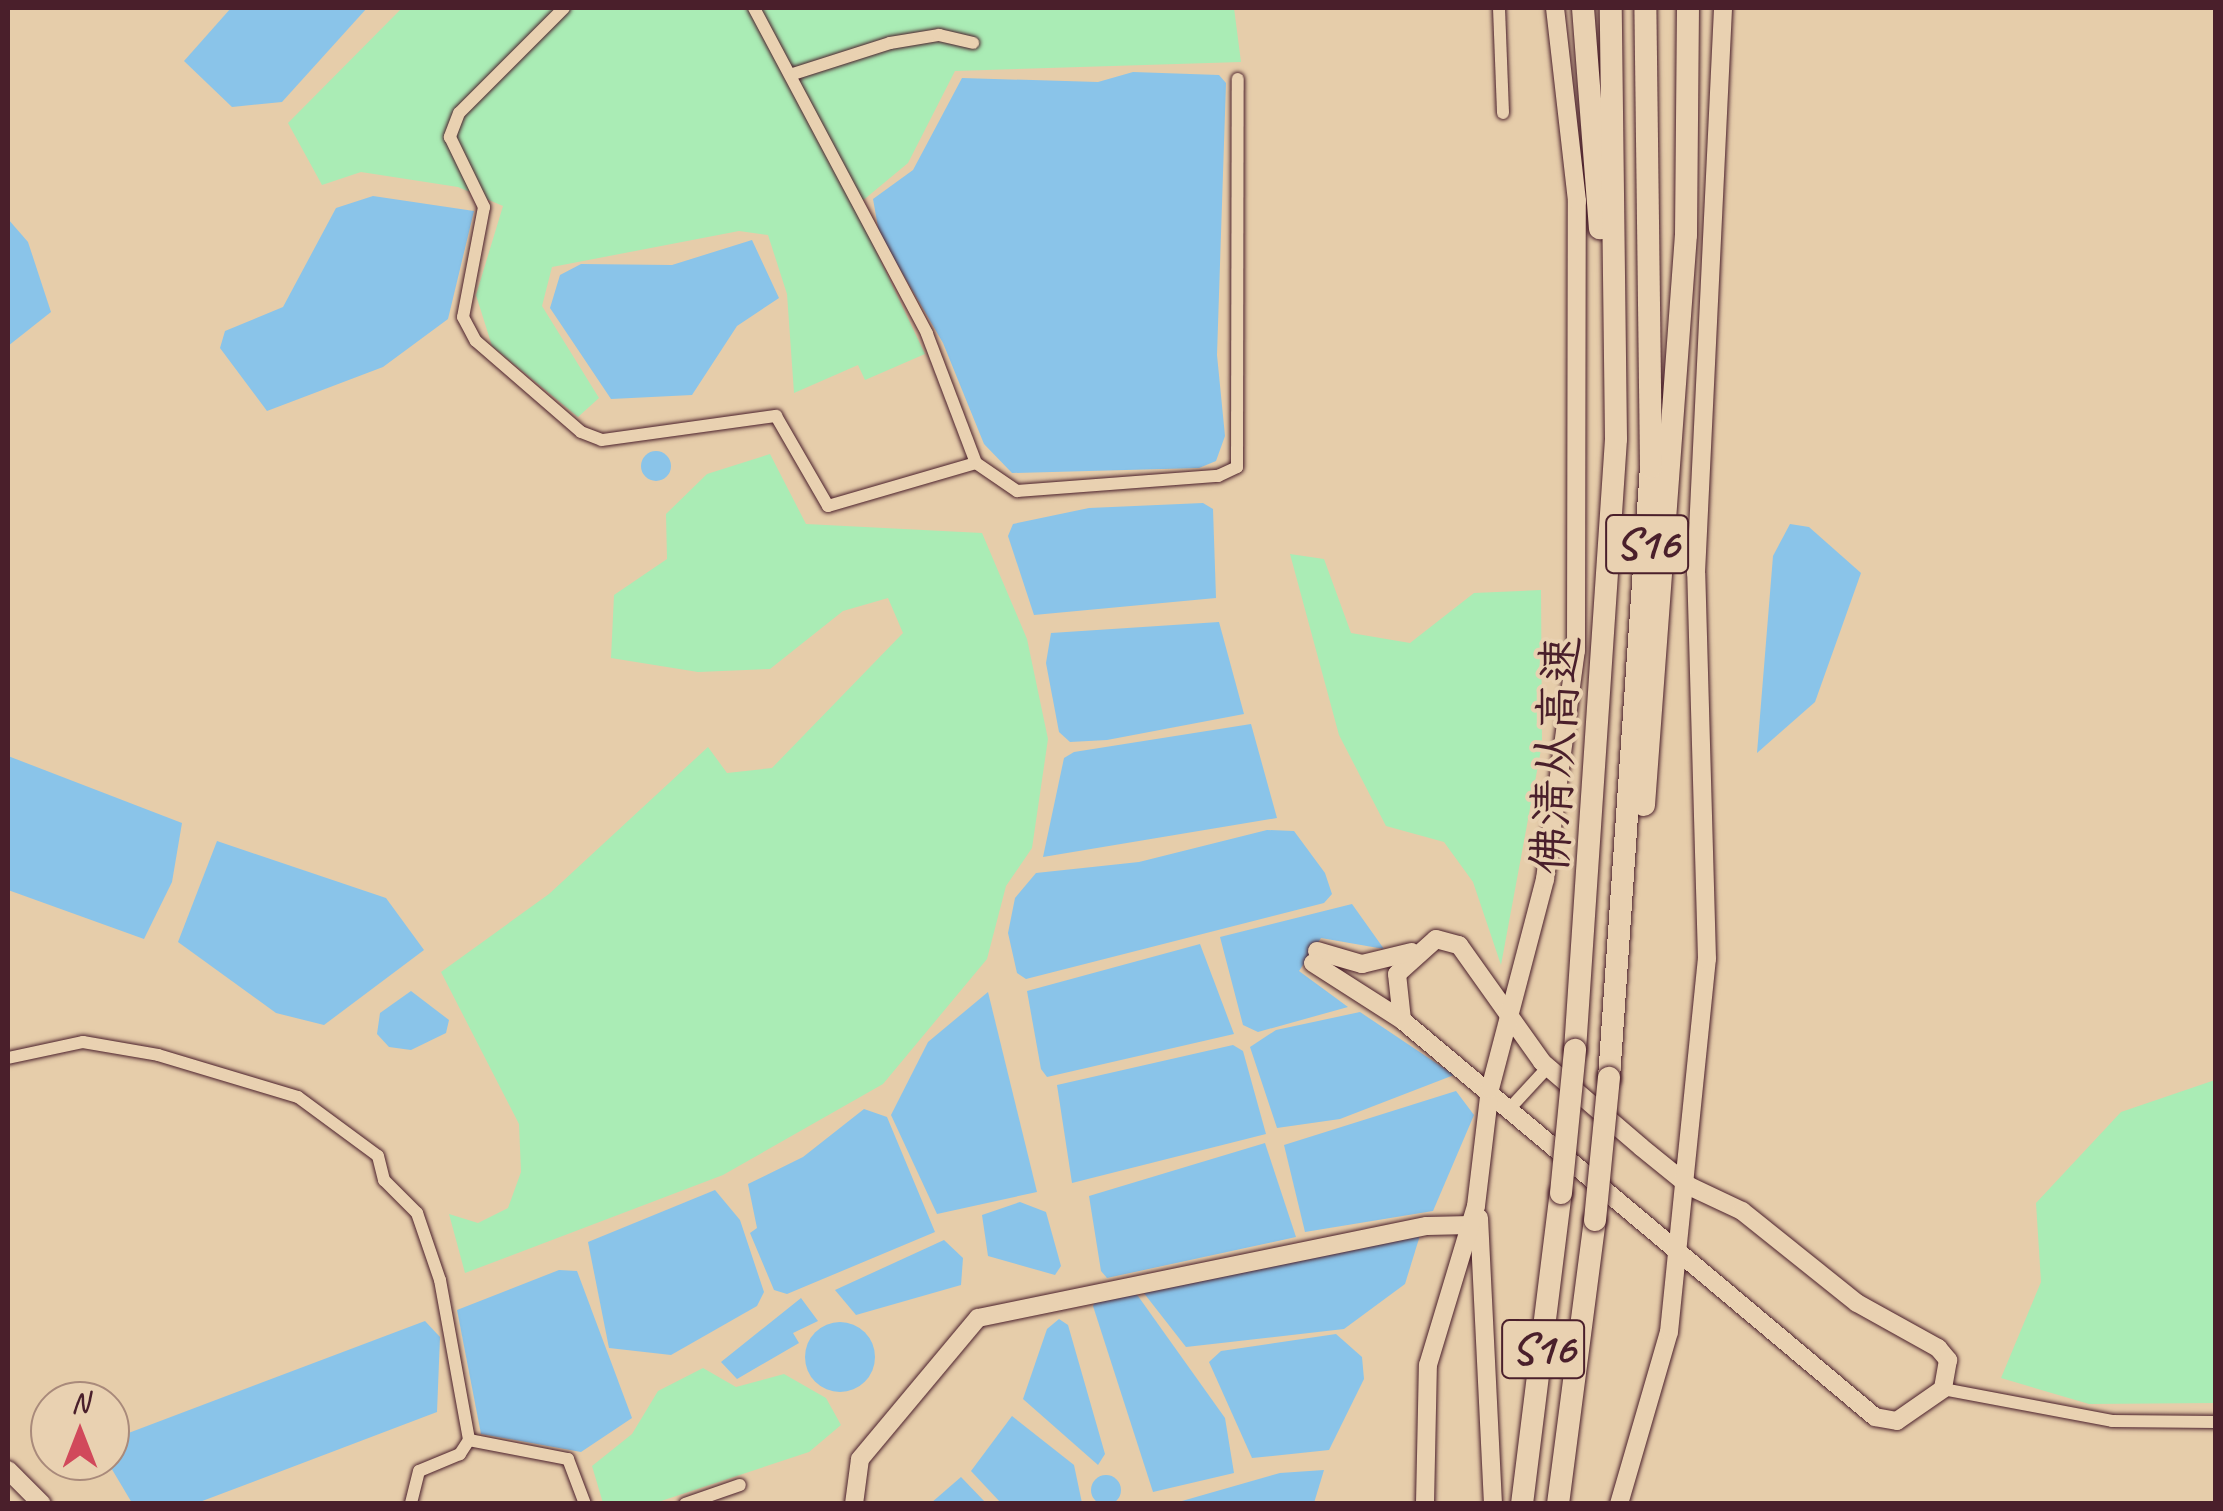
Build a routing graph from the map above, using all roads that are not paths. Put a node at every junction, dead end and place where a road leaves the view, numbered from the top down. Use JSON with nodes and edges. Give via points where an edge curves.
{"nodes":[{"id":1,"x":564,"y":8,"type":"edge"},
{"id":2,"x":754,"y":8,"type":"edge"},
{"id":3,"x":1499,"y":8,"type":"edge"},
{"id":4,"x":1555,"y":8,"type":"edge"},
{"id":5,"x":1582,"y":8,"type":"edge"},
{"id":6,"x":1610,"y":8,"type":"edge"},
{"id":7,"x":1646,"y":8,"type":"edge"},
{"id":8,"x":1688,"y":8,"type":"edge"},
{"id":9,"x":1723,"y":8,"type":"edge"},
{"id":10,"x":972,"y":43,"type":"dead end"},
{"id":11,"x":793,"y":74,"type":"junction"},
{"id":12,"x":1238,"y":80,"type":"dead end"},
{"id":13,"x":1503,"y":113,"type":"dead end"},
{"id":14,"x":1616,"y":408,"type":"junction"},
{"id":15,"x":976,"y":463,"type":"junction"},
{"id":16,"x":1625,"y":912,"type":"junction"},
{"id":17,"x":1416,"y":950,"type":"junction"},
{"id":18,"x":1402,"y":1020,"type":"junction"},
{"id":19,"x":1506,"y":1022,"type":"junction"},
{"id":20,"x":8,"y":1058,"type":"edge"},
{"id":21,"x":1548,"y":1067,"type":"junction"},
{"id":22,"x":1490,"y":1088,"type":"junction"},
{"id":23,"x":1512,"y":1106,"type":"junction"},
{"id":24,"x":1688,"y":1186,"type":"junction"},
{"id":25,"x":1478,"y":1192,"type":"junction"},
{"id":26,"x":1471,"y":1225,"type":"junction"},
{"id":27,"x":1681,"y":1254,"type":"junction"},
{"id":28,"x":1943,"y":1389,"type":"junction"},
{"id":29,"x":2216,"y":1422,"type":"edge"},
{"id":30,"x":469,"y":1440,"type":"junction"},
{"id":31,"x":8,"y":1470,"type":"edge"},
{"id":32,"x":740,"y":1485,"type":"dead end"},
{"id":33,"x":42,"y":1504,"type":"edge"},
{"id":34,"x":412,"y":1504,"type":"edge"},
{"id":35,"x":585,"y":1504,"type":"edge"},
{"id":36,"x":685,"y":1504,"type":"edge"},
{"id":37,"x":854,"y":1504,"type":"edge"},
{"id":38,"x":1426,"y":1504,"type":"edge"},
{"id":39,"x":1493,"y":1504,"type":"edge"},
{"id":40,"x":1522,"y":1504,"type":"edge"},
{"id":41,"x":1558,"y":1504,"type":"edge"},
{"id":42,"x":1619,"y":1504,"type":"edge"}],
"edges":[{"from":1,"to":15,"type":"street","via":[[459,113],[450,137],[484,207],[463,317],[476,341],[580,432],[602,440],[776,416],[828,506]]},
{"from":2,"to":11,"type":"street"},
{"from":3,"to":13,"type":"street"},
{"from":4,"to":19,"type":"main road","via":[[1577,201],[1576,650],[1545,879]]},
{"from":5,"to":14,"type":"highway"},
{"from":6,"to":14,"type":"highway","name":"佛清从高速","number":"S16"},
{"from":7,"to":16,"type":"highway","name":"佛清从高速","number":"S16","via":[[1652,419]]},
{"from":8,"to":16,"type":"highway","via":[[1663,639]]},
{"from":9,"to":24,"type":"main road","via":[[1696,573],[1707,959]]},
{"from":10,"to":11,"type":"street","via":[[940,36],[890,43]]},
{"from":11,"to":15,"type":"street","via":[[940,361]]},
{"from":12,"to":15,"type":"street","via":[[1237,466],[1218,476],[1016,491]]},
{"from":14,"to":40,"type":"highway","name":"佛清从高速","number":"S16","bridge":true,"via":[[1575,1050]]},
{"from":16,"to":41,"type":"highway","name":"佛清从高速","number":"S16","bridge":true},
{"from":17,"to":18,"type":"main road","via":[[1394,985]]},
{"from":17,"to":18,"type":"main road","via":[[1362,964],[1315,957]]},
{"from":17,"to":19,"type":"main road","via":[[1436,939],[1459,945]]},
{"from":18,"to":22,"type":"main road"},
{"from":19,"to":21,"type":"main road"},
{"from":19,"to":22,"type":"main road"},
{"from":20,"to":30,"type":"street","via":[[83,1042],[158,1055],[298,1098],[343,1122],[417,1213],[440,1280]]},
{"from":21,"to":23,"type":"street"},
{"from":21,"to":24,"type":"main road"},
{"from":22,"to":23,"type":"main road"},
{"from":22,"to":25,"type":"main road"},
{"from":23,"to":27,"type":"main road"},
{"from":24,"to":27,"type":"main road"},
{"from":24,"to":28,"type":"main road","via":[[1742,1211],[1858,1303],[1938,1348],[1948,1360]]},
{"from":25,"to":26,"type":"main road"},
{"from":25,"to":39,"type":"main road"},
{"from":26,"to":37,"type":"main road","via":[[1427,1226],[978,1318],[860,1459]]},
{"from":26,"to":38,"type":"main road","via":[[1428,1365]]},
{"from":27,"to":28,"type":"main road","via":[[1874,1417],[1897,1421]]},
{"from":27,"to":42,"type":"main road","via":[[1669,1332]]},
{"from":28,"to":29,"type":"street","via":[[2112,1421]]},
{"from":30,"to":34,"type":"street","via":[[460,1454],[419,1472]]},
{"from":30,"to":35,"type":"street","via":[[568,1459]]},
{"from":31,"to":33,"type":"main road"},
{"from":32,"to":36,"type":"street"}]}
